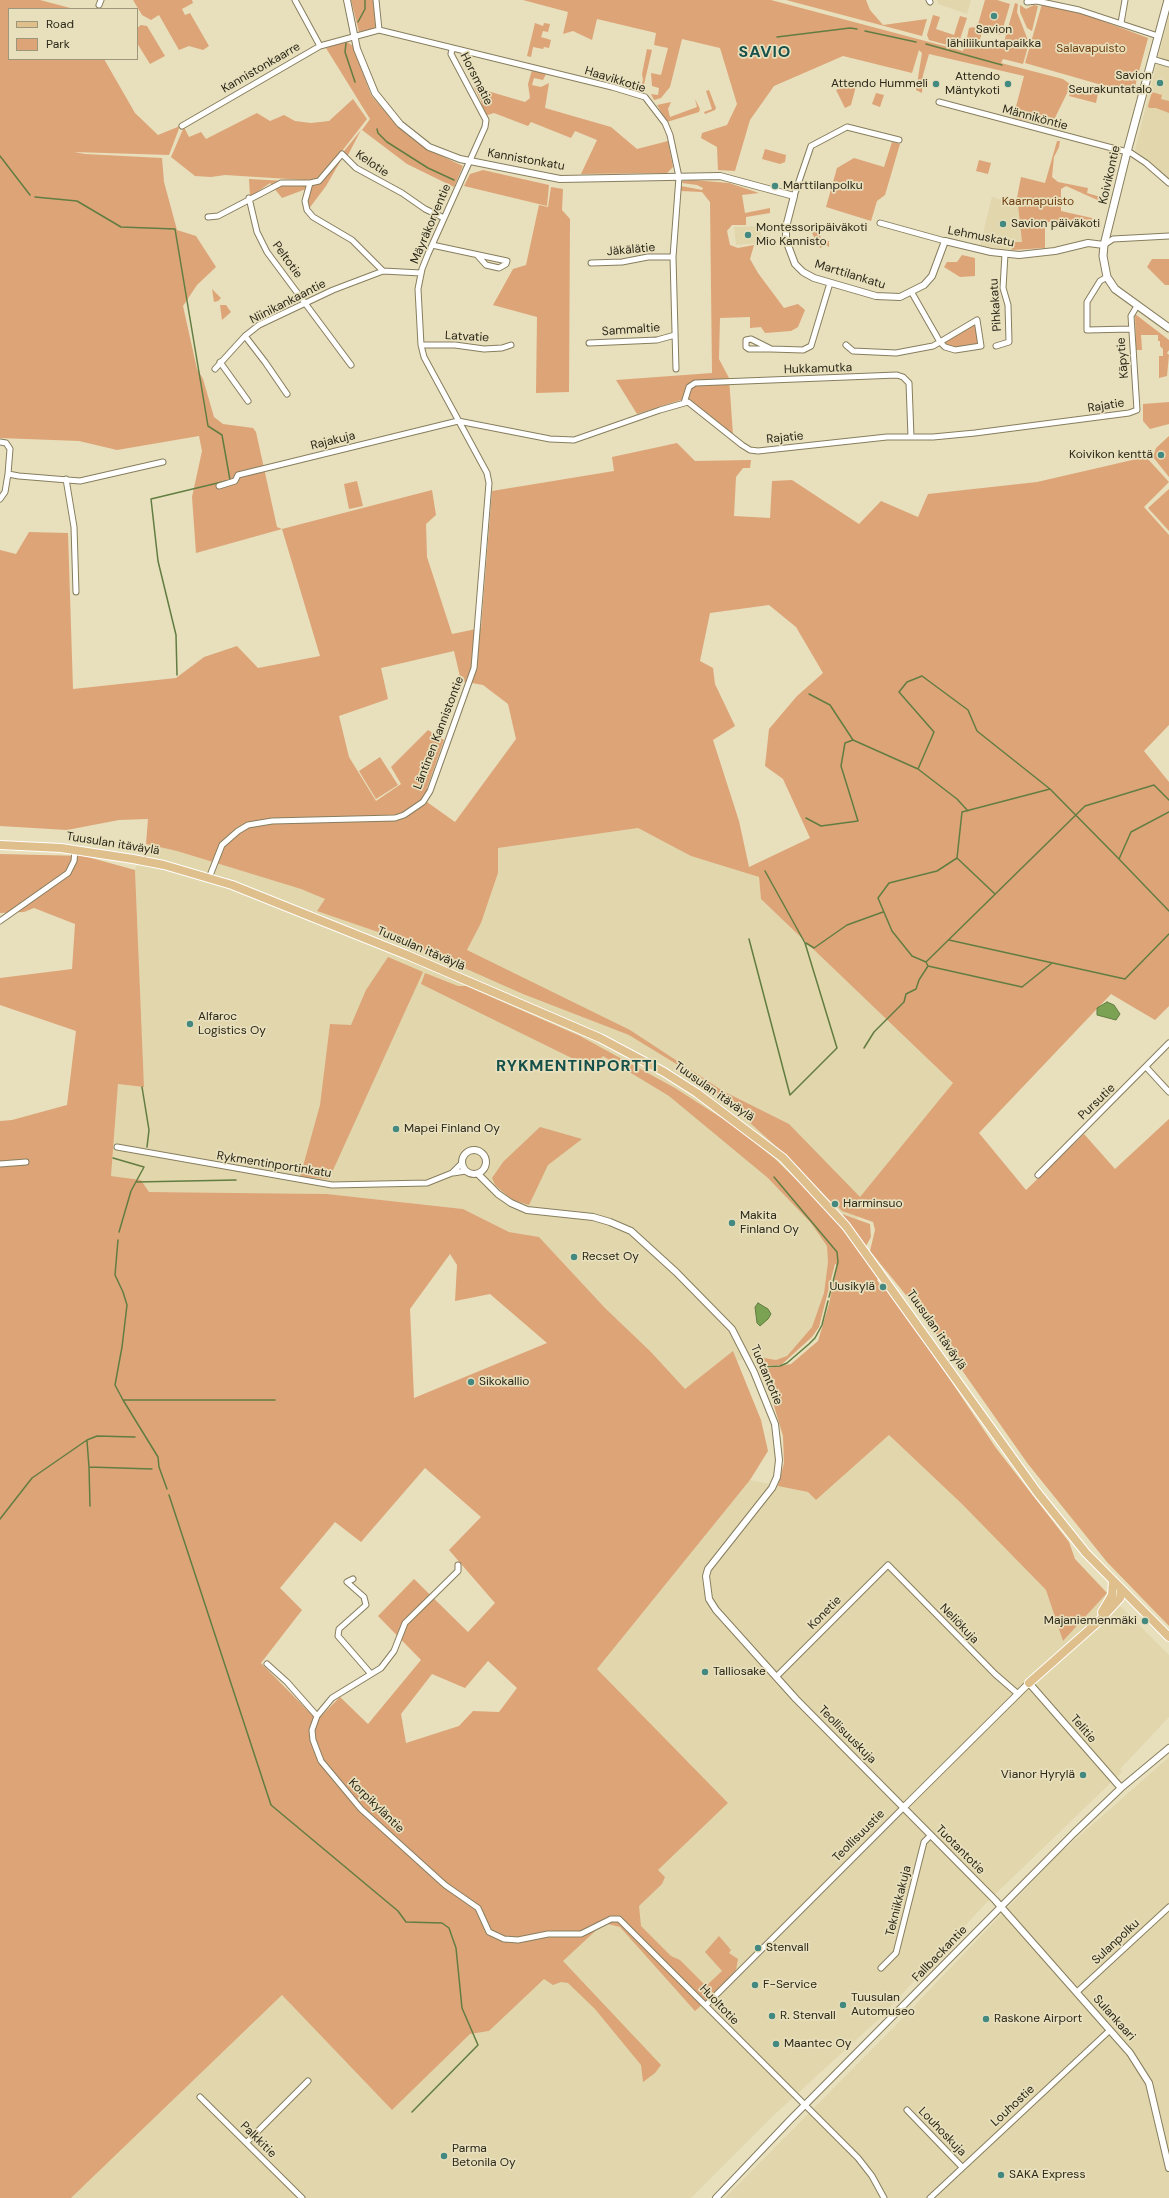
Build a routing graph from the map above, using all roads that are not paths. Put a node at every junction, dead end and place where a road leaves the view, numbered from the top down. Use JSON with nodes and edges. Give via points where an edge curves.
{"nodes":[{"id":1,"x":295,"y":0,"type":"edge"},
{"id":2,"x":347,"y":0,"type":"edge"},
{"id":3,"x":376,"y":0,"type":"edge"},
{"id":4,"x":1126,"y":0,"type":"edge"},
{"id":5,"x":1168,"y":0,"type":"edge"},
{"id":6,"x":1027,"y":2,"type":"dead end"},
{"id":7,"x":1121,"y":23,"type":"junction"},
{"id":8,"x":379,"y":30,"type":"junction"},
{"id":9,"x":354,"y":36,"type":"junction"},
{"id":10,"x":1158,"y":36,"type":"junction"},
{"id":11,"x":320,"y":46,"type":"junction"},
{"id":12,"x":452,"y":49,"type":"junction"},
{"id":13,"x":1152,"y":59,"type":"junction"},
{"id":14,"x":1169,"y":64,"type":"edge"},
{"id":15,"x":939,"y":102,"type":"dead end"},
{"id":16,"x":182,"y":126,"type":"dead end"},
{"id":17,"x":899,"y":140,"type":"dead end"},
{"id":18,"x":1126,"y":152,"type":"junction"},
{"id":19,"x":470,"y":161,"type":"junction"},
{"id":20,"x":679,"y":177,"type":"junction"},
{"id":21,"x":1169,"y":183,"type":"edge"},
{"id":22,"x":310,"y":184,"type":"junction"},
{"id":23,"x":794,"y":196,"type":"junction"},
{"id":24,"x":249,"y":198,"type":"junction"},
{"id":25,"x":208,"y":217,"type":"dead end"},
{"id":26,"x":444,"y":218,"type":"junction"},
{"id":27,"x":880,"y":223,"type":"dead end"},
{"id":28,"x":1169,"y":236,"type":"edge"},
{"id":29,"x":944,"y":241,"type":"junction"},
{"id":30,"x":432,"y":245,"type":"junction"},
{"id":31,"x":1104,"y":245,"type":"junction"},
{"id":32,"x":1005,"y":254,"type":"junction"},
{"id":33,"x":478,"y":256,"type":"junction"},
{"id":34,"x":673,"y":257,"type":"junction"},
{"id":35,"x":591,"y":263,"type":"dead end"},
{"id":36,"x":383,"y":271,"type":"junction"},
{"id":37,"x":421,"y":273,"type":"junction"},
{"id":38,"x":1107,"y":278,"type":"junction"},
{"id":39,"x":830,"y":283,"type":"junction"},
{"id":40,"x":912,"y":293,"type":"junction"},
{"id":41,"x":306,"y":302,"type":"junction"},
{"id":42,"x":1137,"y":306,"type":"junction"},
{"id":43,"x":1169,"y":328,"type":"edge"},
{"id":44,"x":1131,"y":329,"type":"junction"},
{"id":45,"x":675,"y":335,"type":"junction"},
{"id":46,"x":245,"y":336,"type":"junction"},
{"id":47,"x":940,"y":342,"type":"junction"},
{"id":48,"x":589,"y":343,"type":"dead end"},
{"id":49,"x":421,"y":345,"type":"junction"},
{"id":50,"x":511,"y":345,"type":"dead end"},
{"id":51,"x":846,"y":345,"type":"dead end"},
{"id":52,"x":996,"y":346,"type":"dead end"},
{"id":53,"x":771,"y":348,"type":"dead end"},
{"id":54,"x":220,"y":362,"type":"junction"},
{"id":55,"x":351,"y":365,"type":"dead end"},
{"id":56,"x":215,"y":369,"type":"dead end"},
{"id":57,"x":676,"y":369,"type":"dead end"},
{"id":58,"x":287,"y":394,"type":"dead end"},
{"id":59,"x":248,"y":401,"type":"dead end"},
{"id":60,"x":684,"y":403,"type":"junction"},
{"id":61,"x":1137,"y":410,"type":"joint"},
{"id":62,"x":458,"y":421,"type":"junction"},
{"id":63,"x":463,"y":430,"type":"joint"},
{"id":64,"x":911,"y":437,"type":"junction"},
{"id":65,"x":0,"y":442,"type":"edge"},
{"id":66,"x":163,"y":462,"type":"dead end"},
{"id":67,"x":8,"y":474,"type":"junction"},
{"id":68,"x":66,"y":479,"type":"junction"},
{"id":69,"x":218,"y":486,"type":"dead end"},
{"id":70,"x":0,"y":499,"type":"edge"},
{"id":71,"x":76,"y":592,"type":"dead end"},
{"id":72,"x":0,"y":845,"type":"edge"},
{"id":73,"x":75,"y":850,"type":"junction"},
{"id":74,"x":209,"y":878,"type":"junction"},
{"id":75,"x":0,"y":921,"type":"edge"},
{"id":76,"x":1169,"y":1043,"type":"edge"},
{"id":77,"x":1146,"y":1067,"type":"junction"},
{"id":78,"x":1169,"y":1092,"type":"edge"},
{"id":79,"x":117,"y":1147,"type":"dead end"},
{"id":80,"x":26,"y":1162,"type":"dead end"},
{"id":81,"x":462,"y":1163,"type":"junction"},
{"id":82,"x":0,"y":1164,"type":"edge"},
{"id":83,"x":485,"y":1168,"type":"junction"},
{"id":84,"x":466,"y":1171,"type":"junction"},
{"id":85,"x":452,"y":1173,"type":"junction"},
{"id":86,"x":478,"y":1174,"type":"junction"},
{"id":87,"x":1038,"y":1175,"type":"dead end"},
{"id":88,"x":488,"y":1184,"type":"junction"},
{"id":89,"x":458,"y":1565,"type":"dead end"},
{"id":90,"x":888,"y":1566,"type":"joint"},
{"id":91,"x":353,"y":1579,"type":"dead end"},
{"id":92,"x":1113,"y":1581,"type":"junction"},
{"id":93,"x":1121,"y":1590,"type":"junction"},
{"id":94,"x":1137,"y":1606,"type":"junction"},
{"id":95,"x":1169,"y":1638,"type":"edge"},
{"id":96,"x":1077,"y":1641,"type":"junction"},
{"id":97,"x":266,"y":1664,"type":"dead end"},
{"id":98,"x":371,"y":1674,"type":"junction"},
{"id":99,"x":777,"y":1676,"type":"junction"},
{"id":100,"x":1028,"y":1684,"type":"junction"},
{"id":101,"x":1018,"y":1694,"type":"junction"},
{"id":102,"x":317,"y":1716,"type":"junction"},
{"id":103,"x":1169,"y":1748,"type":"edge"},
{"id":104,"x":1121,"y":1788,"type":"junction"},
{"id":105,"x":904,"y":1807,"type":"junction"},
{"id":106,"x":930,"y":1836,"type":"junction"},
{"id":107,"x":1001,"y":1907,"type":"junction"},
{"id":108,"x":1169,"y":1907,"type":"edge"},
{"id":109,"x":620,"y":1919,"type":"joint"},
{"id":110,"x":881,"y":1968,"type":"dead end"},
{"id":111,"x":1077,"y":1992,"type":"junction"},
{"id":112,"x":706,"y":2005,"type":"junction"},
{"id":113,"x":1110,"y":2030,"type":"junction"},
{"id":114,"x":308,"y":2081,"type":"dead end"},
{"id":115,"x":200,"y":2097,"type":"dead end"},
{"id":116,"x":806,"y":2105,"type":"junction"},
{"id":117,"x":907,"y":2110,"type":"dead end"},
{"id":118,"x":247,"y":2142,"type":"junction"},
{"id":119,"x":962,"y":2168,"type":"junction"},
{"id":120,"x":1169,"y":2168,"type":"edge"},
{"id":121,"x":302,"y":2198,"type":"edge"},
{"id":122,"x":716,"y":2198,"type":"edge"},
{"id":123,"x":884,"y":2198,"type":"edge"},
{"id":124,"x":930,"y":2198,"type":"edge"}],
"edges":[{"from":1,"to":11,"type":"street"},
{"from":2,"to":9,"type":"street","name":"Kannistonkatu"},
{"from":3,"to":8,"type":"street"},
{"from":4,"to":7,"type":"street"},
{"from":5,"to":10,"type":"main road","name":"Koivikontie"},
{"from":6,"to":7,"type":"street","via":[[1037,1],[1062,6]]},
{"from":7,"to":10,"type":"street"},
{"from":8,"to":9,"type":"street","name":"Haavikkotie"},
{"from":8,"to":12,"type":"street","name":"Haavikkotie"},
{"from":9,"to":11,"type":"street","name":"Kannistonkaarre"},
{"from":9,"to":19,"type":"street","name":"Kannistonkatu","via":[[366,75],[375,93],[392,115],[429,147],[448,156]]},
{"from":10,"to":13,"type":"main road","name":"Koivikontie"},
{"from":11,"to":16,"type":"street","name":"Kannistonkaarre"},
{"from":12,"to":19,"type":"street","name":"Horsmatie","via":[[451,54],[486,120]]},
{"from":12,"to":20,"type":"street","name":"Haavikkotie","via":[[645,97],[668,129]]},
{"from":13,"to":14,"type":"street"},
{"from":13,"to":18,"type":"main road","name":"Koivikontie"},
{"from":15,"to":18,"type":"street","name":"Männiköntie"},
{"from":17,"to":23,"type":"street","name":"Marttilankatu","via":[[847,127],[811,146]]},
{"from":18,"to":21,"type":"street","name":"Männiköntie","via":[[1140,158]]},
{"from":18,"to":31,"type":"main road","name":"Koivikontie"},
{"from":19,"to":20,"type":"street","name":"Kannistonkatu","via":[[560,178]]},
{"from":19,"to":26,"type":"street","name":"Mäyräkorventie"},
{"from":20,"to":23,"type":"street","name":"Kannistonkatu","via":[[720,176]]},
{"from":20,"to":34,"type":"street","name":"Haavikkotie"},
{"from":22,"to":24,"type":"street","via":[[281,183]]},
{"from":22,"to":26,"type":"street","name":"Kelotie","via":[[318,181],[342,154],[356,168]]},
{"from":22,"to":36,"type":"street","via":[[305,201],[307,210],[313,217],[352,240]]},
{"from":23,"to":39,"type":"street","name":"Marttilankatu","via":[[786,227],[789,253],[803,272]]},
{"from":24,"to":25,"type":"street","via":[[218,216]]},
{"from":24,"to":41,"type":"street","name":"Peltotie","via":[[257,232],[267,252]]},
{"from":26,"to":30,"type":"street","name":"Mäyräkorventie"},
{"from":27,"to":29,"type":"street","name":"Lehmuskatu"},
{"from":28,"to":31,"type":"street","via":[[1114,239]]},
{"from":29,"to":32,"type":"street","name":"Lehmuskatu"},
{"from":29,"to":40,"type":"street","name":"Marttilankatu","via":[[932,276]]},
{"from":30,"to":33,"type":"street"},
{"from":30,"to":37,"type":"street","name":"Mäyräkorventie"},
{"from":31,"to":32,"type":"street","name":"Lehmuskatu","via":[[1088,243],[1025,255]]},
{"from":31,"to":38,"type":"main road","name":"Koivikontie","via":[[1103,265]]},
{"from":32,"to":52,"type":"street","name":"Pihkakatu","via":[[1003,288],[1008,305],[1009,342]]},
{"from":33,"to":33,"type":"street","via":[[486,265],[499,268],[507,261]]},
{"from":34,"to":35,"type":"street","name":"Jäkälätie"},
{"from":34,"to":45,"type":"street","name":"Haavikkotie"},
{"from":36,"to":37,"type":"street"},
{"from":36,"to":41,"type":"street","name":"Niinikankaantie"},
{"from":37,"to":49,"type":"street","name":"Mäyräkorventie","via":[[418,289]]},
{"from":38,"to":42,"type":"main road"},
{"from":38,"to":44,"type":"street","via":[[1100,281],[1087,302],[1087,330]]},
{"from":39,"to":40,"type":"street","name":"Marttilankatu","via":[[886,298]]},
{"from":39,"to":53,"type":"street","via":[[811,346],[803,350]]},
{"from":40,"to":47,"type":"street"},
{"from":41,"to":46,"type":"street","name":"Niinikankaantie","via":[[259,325]]},
{"from":41,"to":55,"type":"street","name":"Peltotie"},
{"from":42,"to":43,"type":"main road"},
{"from":42,"to":44,"type":"street","name":"Käpytie","via":[[1130,316]]},
{"from":44,"to":61,"type":"street","name":"Käpytie"},
{"from":45,"to":48,"type":"street","name":"Sammaltie","via":[[657,340]]},
{"from":45,"to":57,"type":"street","name":"Haavikkotie"},
{"from":46,"to":54,"type":"street","name":"Niinikankaantie"},
{"from":46,"to":58,"type":"street"},
{"from":47,"to":47,"type":"street","via":[[945,347],[955,350],[980,346],[977,320]]},
{"from":47,"to":51,"type":"street","via":[[896,353],[853,351]]},
{"from":49,"to":50,"type":"street","name":"Latvatie","via":[[455,345],[484,349]]},
{"from":49,"to":62,"type":"street","name":"Mäyräkorventie","via":[[424,357]]},
{"from":54,"to":56,"type":"street","name":"Niinikankaantie"},
{"from":54,"to":59,"type":"street"},
{"from":60,"to":62,"type":"street","via":[[574,440],[550,439]]},
{"from":60,"to":64,"type":"street","name":"Rajatie","via":[[688,402],[698,408],[728,435],[750,450],[772,450],[887,436]]},
{"from":60,"to":64,"type":"street","name":"Hukkamutka","via":[[690,387],[695,383],[897,375],[909,383]]},
{"from":61,"to":64,"type":"street","name":"Rajatie","via":[[988,432]]},
{"from":62,"to":63,"type":"street","name":"Mäyräkorventie"},
{"from":62,"to":69,"type":"street","name":"Rajakuja","via":[[238,474],[235,481]]},
{"from":63,"to":74,"type":"street","name":"Läntinen Kannistontie","via":[[487,473],[489,483],[476,655],[474,668],[430,791],[423,802],[395,818],[272,821],[248,825],[222,845]]},
{"from":65,"to":67,"type":"street","via":[[6,443],[10,449]]},
{"from":66,"to":68,"type":"street","via":[[88,480]]},
{"from":67,"to":68,"type":"street"},
{"from":67,"to":70,"type":"street"},
{"from":68,"to":71,"type":"street","via":[[74,528]]},
{"from":72,"to":73,"type":"main road","name":"Tuusulan itäväylä"},
{"from":73,"to":74,"type":"main road","name":"Tuusulan itäväylä","via":[[164,865]]},
{"from":73,"to":75,"type":"street","via":[[68,873]]},
{"from":74,"to":92,"type":"main road","name":"Tuusulan itäväylä","via":[[400,952],[600,1038],[664,1072],[726,1113],[791,1166],[846,1226],[1037,1492]]},
{"from":76,"to":77,"type":"street","name":"Pursutie"},
{"from":77,"to":78,"type":"street"},
{"from":77,"to":87,"type":"street","name":"Pursutie"},
{"from":79,"to":85,"type":"street","name":"Rykmentinportinkatu","via":[[332,1185],[427,1183]]},
{"from":80,"to":82,"type":"street"},
{"from":81,"to":83,"type":"street","via":[[466,1152],[478,1149],[486,1157]]},
{"from":81,"to":84,"type":"street"},
{"from":81,"to":85,"type":"street","name":"Rykmentinportinkatu"},
{"from":83,"to":86,"type":"street"},
{"from":83,"to":88,"type":"street"},
{"from":84,"to":85,"type":"street","name":"Rykmentinportinkatu"},
{"from":84,"to":86,"type":"street"},
{"from":86,"to":88,"type":"street","name":"Tuotantotie"},
{"from":88,"to":99,"type":"street","name":"Tuotantotie","via":[[511,1203],[527,1210],[592,1217],[631,1231],[711,1306],[738,1338],[775,1424],[779,1460],[777,1477],[772,1488],[713,1562],[706,1576],[706,1589],[716,1610]]},
{"from":89,"to":98,"type":"street","name":"Korpikyläntie","via":[[458,1571],[405,1622],[394,1651],[381,1668]]},
{"from":90,"to":99,"type":"street","name":"Konetie"},
{"from":90,"to":101,"type":"street","name":"Neliökuja"},
{"from":91,"to":98,"type":"street","via":[[347,1582],[364,1597],[366,1604],[339,1629],[338,1636]]},
{"from":92,"to":93,"type":"main road","name":"Tuusulan itäväylä"},
{"from":92,"to":96,"type":"main road","via":[[1112,1595],[1106,1607]]},
{"from":93,"to":94,"type":"main road","name":"Tuusulan itäväylä"},
{"from":93,"to":96,"type":"main road","via":[[1120,1598],[1115,1604]]},
{"from":94,"to":95,"type":"main road","name":"Tuusulan itäväylä"},
{"from":94,"to":96,"type":"main road","via":[[1126,1602],[1119,1605]]},
{"from":96,"to":100,"type":"main road"},
{"from":97,"to":102,"type":"street","via":[[287,1682]]},
{"from":98,"to":102,"type":"street","name":"Korpikyläntie","via":[[332,1698]]},
{"from":99,"to":105,"type":"street","name":"Teollisuuskuja","via":[[796,1699]]},
{"from":100,"to":101,"type":"street","name":"Teollisuustie"},
{"from":100,"to":104,"type":"street","name":"Telitie"},
{"from":101,"to":105,"type":"street","name":"Teollisuustie"},
{"from":102,"to":109,"type":"street","name":"Korpikyläntie","via":[[312,1730],[312,1740],[321,1761],[333,1778],[361,1809],[445,1885],[478,1908],[489,1932],[504,1939],[518,1940],[548,1934],[581,1934],[611,1919]]},
{"from":103,"to":104,"type":"street","name":"Fallbackantie"},
{"from":104,"to":107,"type":"street","name":"Fallbackantie"},
{"from":105,"to":106,"type":"street","name":"Tuotantotie"},
{"from":105,"to":112,"type":"street","name":"Teollisuustie"},
{"from":106,"to":107,"type":"street","name":"Tuotantotie"},
{"from":106,"to":110,"type":"street","name":"Tekniikkakuja","via":[[924,1842],[896,1953]]},
{"from":107,"to":111,"type":"street","name":"Sulankaari"},
{"from":107,"to":116,"type":"street","name":"Fallbackantie"},
{"from":108,"to":111,"type":"street","name":"Sulanpolku"},
{"from":109,"to":112,"type":"street","name":"Huoltotie"},
{"from":111,"to":113,"type":"street","name":"Sulankaari"},
{"from":112,"to":116,"type":"street","name":"Huoltotie"},
{"from":113,"to":119,"type":"street","name":"Louhostie"},
{"from":113,"to":120,"type":"street","name":"Sulankaari","via":[[1130,2053],[1149,2083]]},
{"from":114,"to":118,"type":"street"},
{"from":115,"to":118,"type":"street","name":"Palkkitie"},
{"from":116,"to":122,"type":"street","name":"Fallbackantie"},
{"from":116,"to":123,"type":"street","name":"Huoltotie","via":[[858,2158]]},
{"from":117,"to":119,"type":"street","name":"Louhoskuja"},
{"from":118,"to":121,"type":"street","name":"Palkkitie"},
{"from":119,"to":124,"type":"street","name":"Louhostie"}]}
